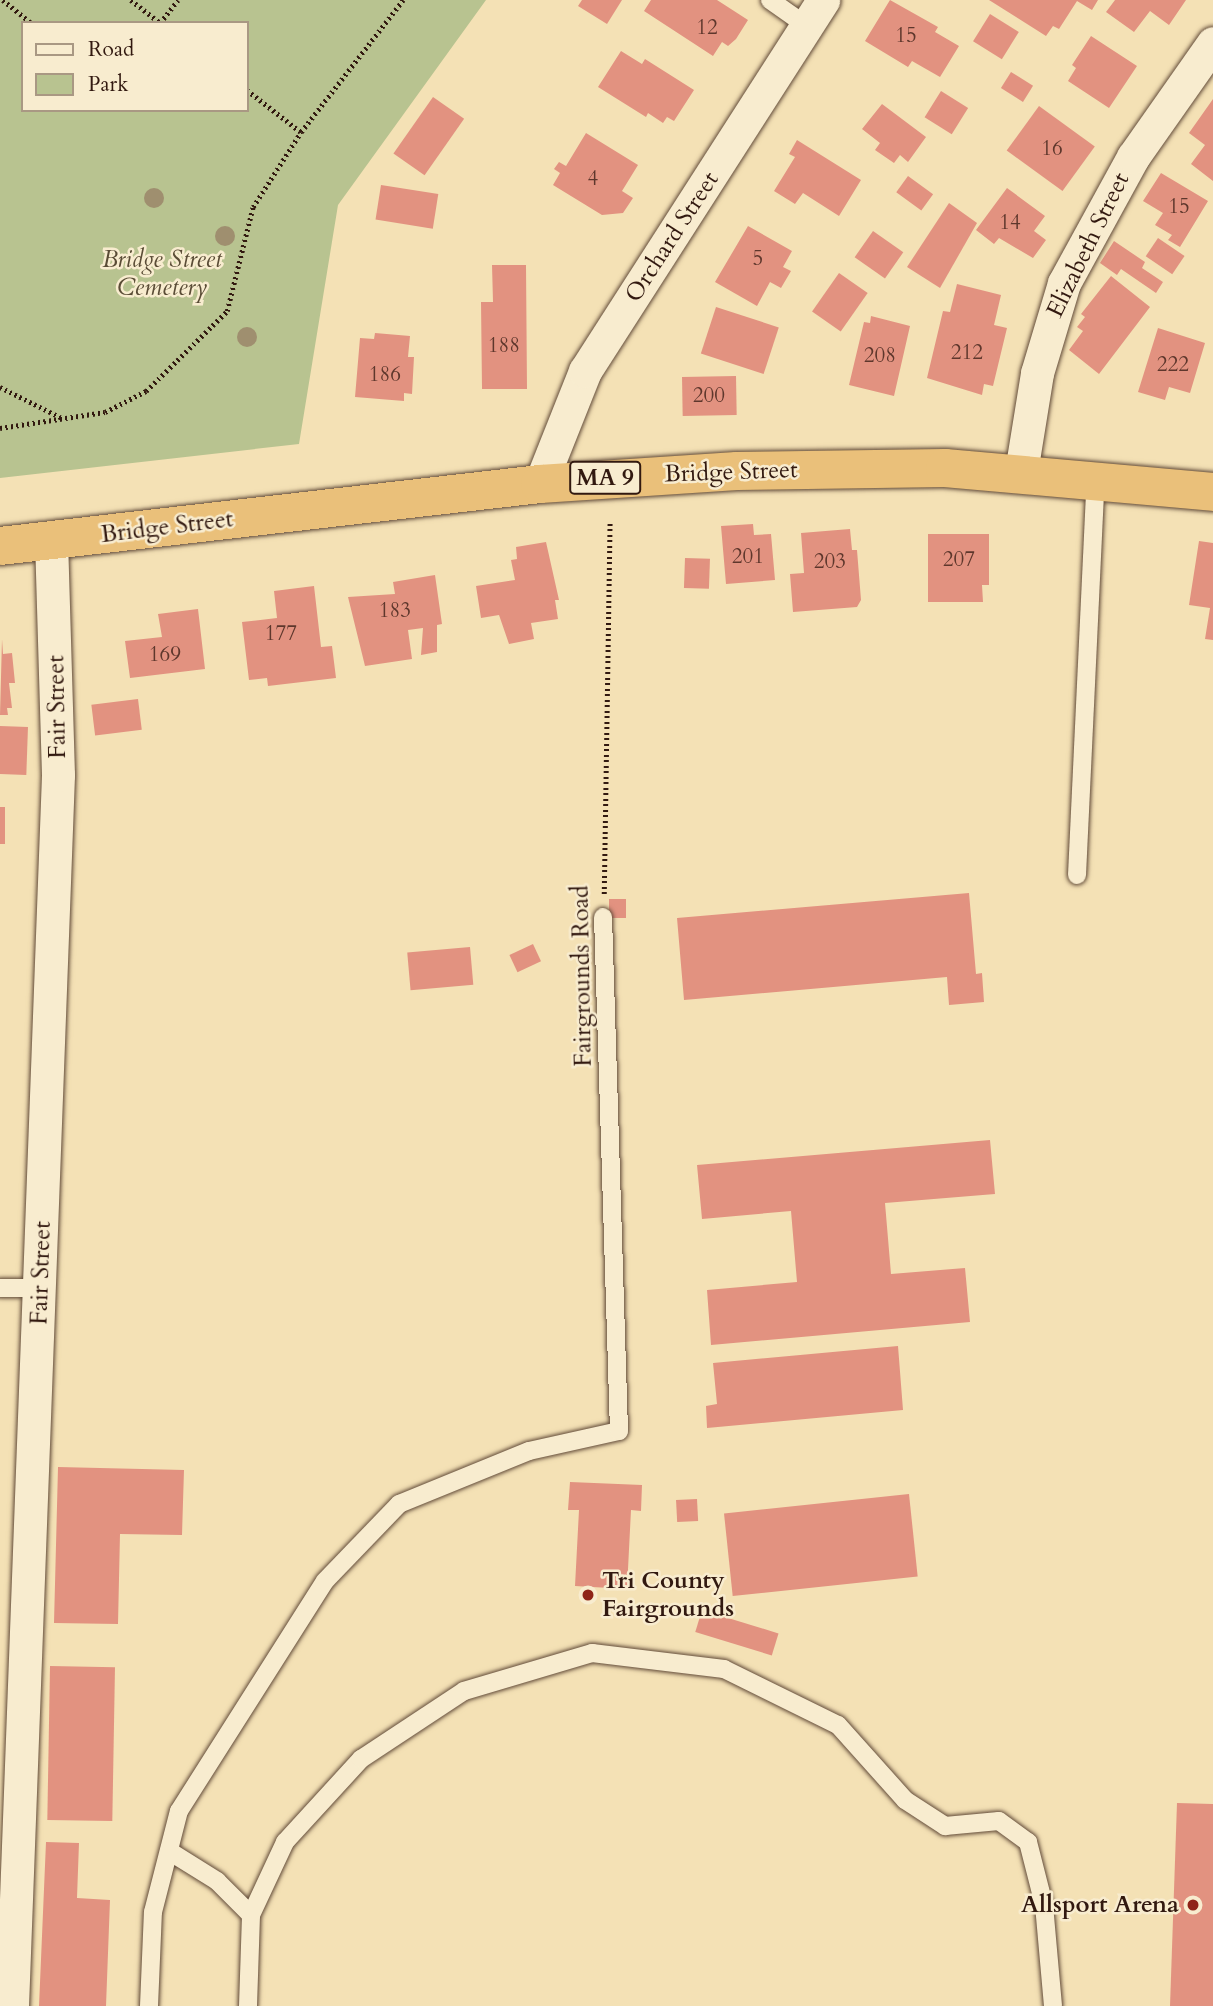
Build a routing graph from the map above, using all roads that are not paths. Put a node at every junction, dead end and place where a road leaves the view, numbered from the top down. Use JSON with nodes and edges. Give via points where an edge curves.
{"nodes":[{"id":1,"x":770,"y":0,"type":"edge"},
{"id":2,"x":815,"y":13,"type":"edge"},
{"id":3,"x":1213,"y":43,"type":"edge"},
{"id":4,"x":1021,"y":472,"type":"junction"},
{"id":5,"x":1096,"y":478,"type":"junction"},
{"id":6,"x":540,"y":484,"type":"junction"},
{"id":7,"x":1213,"y":492,"type":"edge"},
{"id":8,"x":51,"y":540,"type":"junction"},
{"id":9,"x":0,"y":546,"type":"edge"},
{"id":10,"x":1077,"y":875,"type":"dead end"},
{"id":11,"x":603,"y":917,"type":"road end"},
{"id":12,"x":0,"y":1288,"type":"edge"},
{"id":13,"x":41,"y":1288,"type":"junction"},
{"id":14,"x":169,"y":1851,"type":"junction"},
{"id":15,"x":251,"y":1915,"type":"junction"},
{"id":16,"x":12,"y":2006,"type":"edge"},
{"id":17,"x":149,"y":2006,"type":"edge"},
{"id":18,"x":248,"y":2006,"type":"edge"},
{"id":19,"x":1053,"y":2006,"type":"edge"}],
"edges":[{"from":1,"to":2,"type":"lane"},
{"from":2,"to":6,"type":"street","name":"Orchard Street","via":[[585,371]]},
{"from":3,"to":4,"type":"street","name":"Elizabeth Street","via":[[1133,157],[1065,283],[1037,373]]},
{"from":4,"to":5,"type":"highway","name":"Bridge Street","number":"MA 9"},
{"from":4,"to":6,"type":"highway","name":"Bridge Street","number":"MA 9","via":[[945,468],[737,471]]},
{"from":5,"to":7,"type":"highway","name":"Bridge Street","number":"MA 9"},
{"from":5,"to":10,"type":"lane"},
{"from":6,"to":8,"type":"highway","name":"Bridge Street","number":"MA 9"},
{"from":8,"to":9,"type":"highway","name":"Bridge Street","number":"MA 9"},
{"from":8,"to":13,"type":"street","name":"Fair Street","via":[[58,775]]},
{"from":11,"to":14,"type":"lane","name":"Fairgrounds Road","via":[[619,1431],[529,1451],[399,1504],[325,1581],[179,1811]]},
{"from":12,"to":13,"type":"lane"},
{"from":13,"to":16,"type":"street","name":"Fair Street"},
{"from":14,"to":15,"type":"lane","via":[[217,1881]]},
{"from":14,"to":17,"type":"lane","via":[[153,1912]]},
{"from":15,"to":18,"type":"lane"},
{"from":15,"to":19,"type":"lane","via":[[285,1842],[360,1759],[464,1691],[592,1653],[724,1669],[838,1725],[905,1800],[945,1826],[999,1821],[1028,1842],[1044,1905]]}]}
